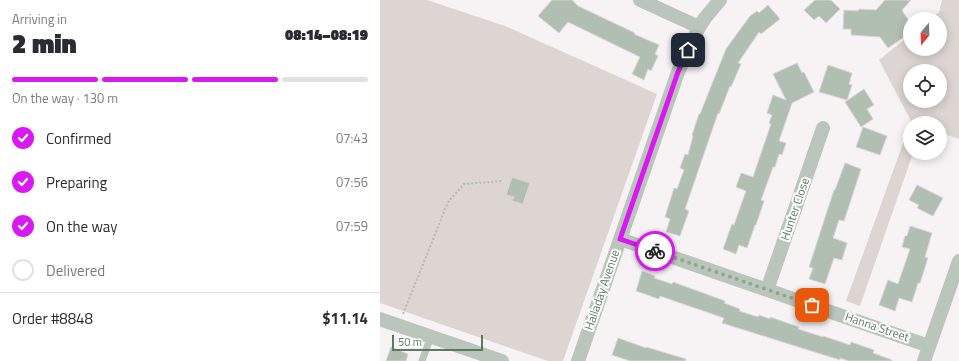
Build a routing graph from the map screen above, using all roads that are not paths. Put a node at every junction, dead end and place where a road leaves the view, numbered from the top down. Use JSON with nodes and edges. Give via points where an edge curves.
{"nodes":[{"id":1,"x":640,"y":0,"type":"edge"},
{"id":2,"x":720,"y":0,"type":"edge"},
{"id":3,"x":699,"y":27,"type":"junction"},
{"id":4,"x":823,"y":128,"type":"dead end"},
{"id":5,"x":620,"y":239,"type":"junction"},
{"id":6,"x":959,"y":260,"type":"edge"},
{"id":7,"x":767,"y":290,"type":"junction"},
{"id":8,"x":380,"y":319,"type":"edge"},
{"id":9,"x":431,"y":336,"type":"junction"},
{"id":10,"x":929,"y":346,"type":"junction"},
{"id":11,"x":422,"y":361,"type":"edge"},
{"id":12,"x":502,"y":361,"type":"edge"},
{"id":13,"x":578,"y":361,"type":"edge"},
{"id":14,"x":924,"y":361,"type":"edge"}],
"edges":[{"from":1,"to":3,"type":"street"},
{"from":2,"to":3,"type":"street","name":"Halladay Avenue"},
{"from":3,"to":5,"type":"street","name":"Halladay Avenue","via":[[678,72]]},
{"from":4,"to":7,"type":"street","name":"Hunter Close"},
{"from":5,"to":7,"type":"street","name":"Hanna Street"},
{"from":5,"to":13,"type":"street","name":"Halladay Avenue"},
{"from":6,"to":10,"type":"street"},
{"from":7,"to":10,"type":"street","name":"Hanna Street"},
{"from":8,"to":9,"type":"street"},
{"from":9,"to":11,"type":"lane"},
{"from":9,"to":12,"type":"street"},
{"from":10,"to":14,"type":"street"}]}
